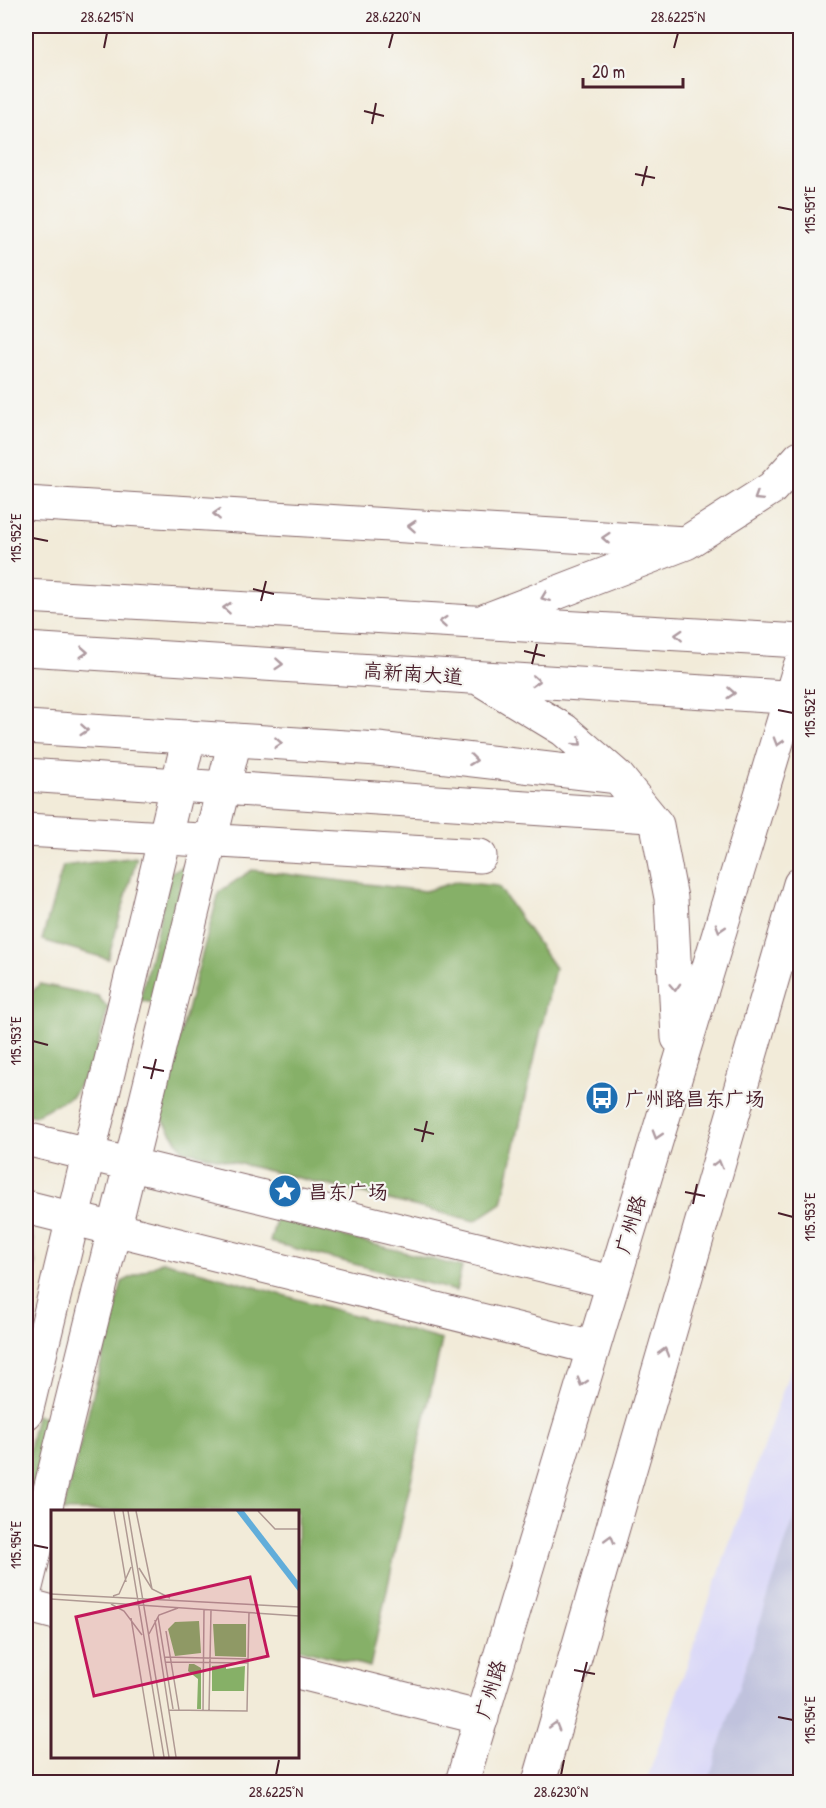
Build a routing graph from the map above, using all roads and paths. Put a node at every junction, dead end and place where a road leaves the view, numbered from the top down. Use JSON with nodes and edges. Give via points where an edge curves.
{"nodes":[{"id":1,"x":801,"y":457,"type":"edge"},
{"id":2,"x":26,"y":502,"type":"edge"},
{"id":3,"x":686,"y":543,"type":"junction"},
{"id":4,"x":26,"y":596,"type":"edge"},
{"id":5,"x":477,"y":624,"type":"junction"},
{"id":6,"x":801,"y":641,"type":"edge"},
{"id":7,"x":26,"y":649,"type":"edge"},
{"id":8,"x":801,"y":666,"type":"edge"},
{"id":9,"x":476,"y":677,"type":"junction"},
{"id":10,"x":796,"y":697,"type":"edge"},
{"id":11,"x":26,"y":727,"type":"edge"},
{"id":12,"x":189,"y":737,"type":"junction"},
{"id":13,"x":235,"y":740,"type":"junction"},
{"id":14,"x":26,"y":775,"type":"edge"},
{"id":15,"x":618,"y":777,"type":"junction"},
{"id":16,"x":177,"y":785,"type":"junction"},
{"id":17,"x":224,"y":788,"type":"junction"},
{"id":18,"x":649,"y":816,"type":"junction"},
{"id":19,"x":26,"y":830,"type":"edge"},
{"id":20,"x":165,"y":838,"type":"junction"},
{"id":21,"x":210,"y":840,"type":"junction"},
{"id":22,"x":480,"y":856,"type":"dead end"},
{"id":23,"x":801,"y":884,"type":"edge"},
{"id":24,"x":801,"y":962,"type":"edge"},
{"id":25,"x":756,"y":1033,"type":"junction"},
{"id":26,"x":679,"y":1062,"type":"junction"},
{"id":27,"x":26,"y":1139,"type":"edge"},
{"id":28,"x":88,"y":1154,"type":"junction"},
{"id":29,"x":130,"y":1164,"type":"junction"},
{"id":30,"x":26,"y":1207,"type":"edge"},
{"id":31,"x":73,"y":1219,"type":"junction"},
{"id":32,"x":114,"y":1229,"type":"junction"},
{"id":33,"x":612,"y":1282,"type":"junction"},
{"id":34,"x":593,"y":1348,"type":"junction"},
{"id":35,"x":26,"y":1413,"type":"edge"},
{"id":36,"x":26,"y":1587,"type":"edge"},
{"id":37,"x":26,"y":1605,"type":"edge"},
{"id":38,"x":51,"y":1612,"type":"edge"},
{"id":39,"x":298,"y":1672,"type":"edge"},
{"id":40,"x":482,"y":1718,"type":"junction"},
{"id":41,"x":462,"y":1782,"type":"edge"},
{"id":42,"x":539,"y":1782,"type":"edge"}],
"edges":[{"from":1,"to":3,"type":"main road","one_way":true,"via":[[772,488]]},
{"from":3,"to":2,"type":"main road","one_way":true},
{"from":3,"to":5,"type":"main road","one_way":true},
{"from":5,"to":4,"type":"main road","one_way":true},
{"from":6,"to":5,"type":"main road","one_way":true},
{"from":7,"to":9,"type":"main road","name":"高新南大道","one_way":true},
{"from":8,"to":10,"type":"main road","name":"广州路"},
{"from":9,"to":10,"type":"main road","name":"高新南大道","one_way":true},
{"from":9,"to":15,"type":"main road","one_way":true,"via":[[564,730]]},
{"from":10,"to":26,"type":"main road","name":"广州路","one_way":true},
{"from":11,"to":12,"type":"main road","one_way":true},
{"from":12,"to":13,"type":"main road"},
{"from":12,"to":16,"type":"main road"},
{"from":13,"to":15,"type":"main road","one_way":true,"via":[[378,749]]},
{"from":13,"to":17,"type":"main road"},
{"from":14,"to":16,"type":"main road"},
{"from":15,"to":18,"type":"main road"},
{"from":16,"to":17,"type":"main road"},
{"from":16,"to":20,"type":"main road"},
{"from":17,"to":18,"type":"main road"},
{"from":17,"to":21,"type":"main road"},
{"from":18,"to":26,"type":"main road","one_way":true,"via":[[657,825],[671,898]]},
{"from":19,"to":20,"type":"main road"},
{"from":20,"to":21,"type":"main road"},
{"from":20,"to":28,"type":"main road"},
{"from":21,"to":22,"type":"main road"},
{"from":21,"to":29,"type":"main road"},
{"from":23,"to":25,"type":"main road"},
{"from":24,"to":25,"type":"main road"},
{"from":42,"to":25,"type":"main road","one_way":true},
{"from":26,"to":33,"type":"main road","name":"广州路","one_way":true},
{"from":27,"to":28,"type":"main road"},
{"from":28,"to":29,"type":"main road"},
{"from":28,"to":31,"type":"main road"},
{"from":29,"to":32,"type":"main road"},
{"from":29,"to":33,"type":"main road"},
{"from":30,"to":31,"type":"main road"},
{"from":31,"to":32,"type":"main road"},
{"from":31,"to":35,"type":"main road"},
{"from":32,"to":34,"type":"main road"},
{"from":32,"to":36,"type":"main road"},
{"from":33,"to":34,"type":"main road","name":"广州路"},
{"from":34,"to":40,"type":"main road","name":"广州路","one_way":true},
{"from":37,"to":38,"type":"main road"},
{"from":39,"to":40,"type":"main road"},
{"from":40,"to":41,"type":"main road","name":"广州路"}]}
